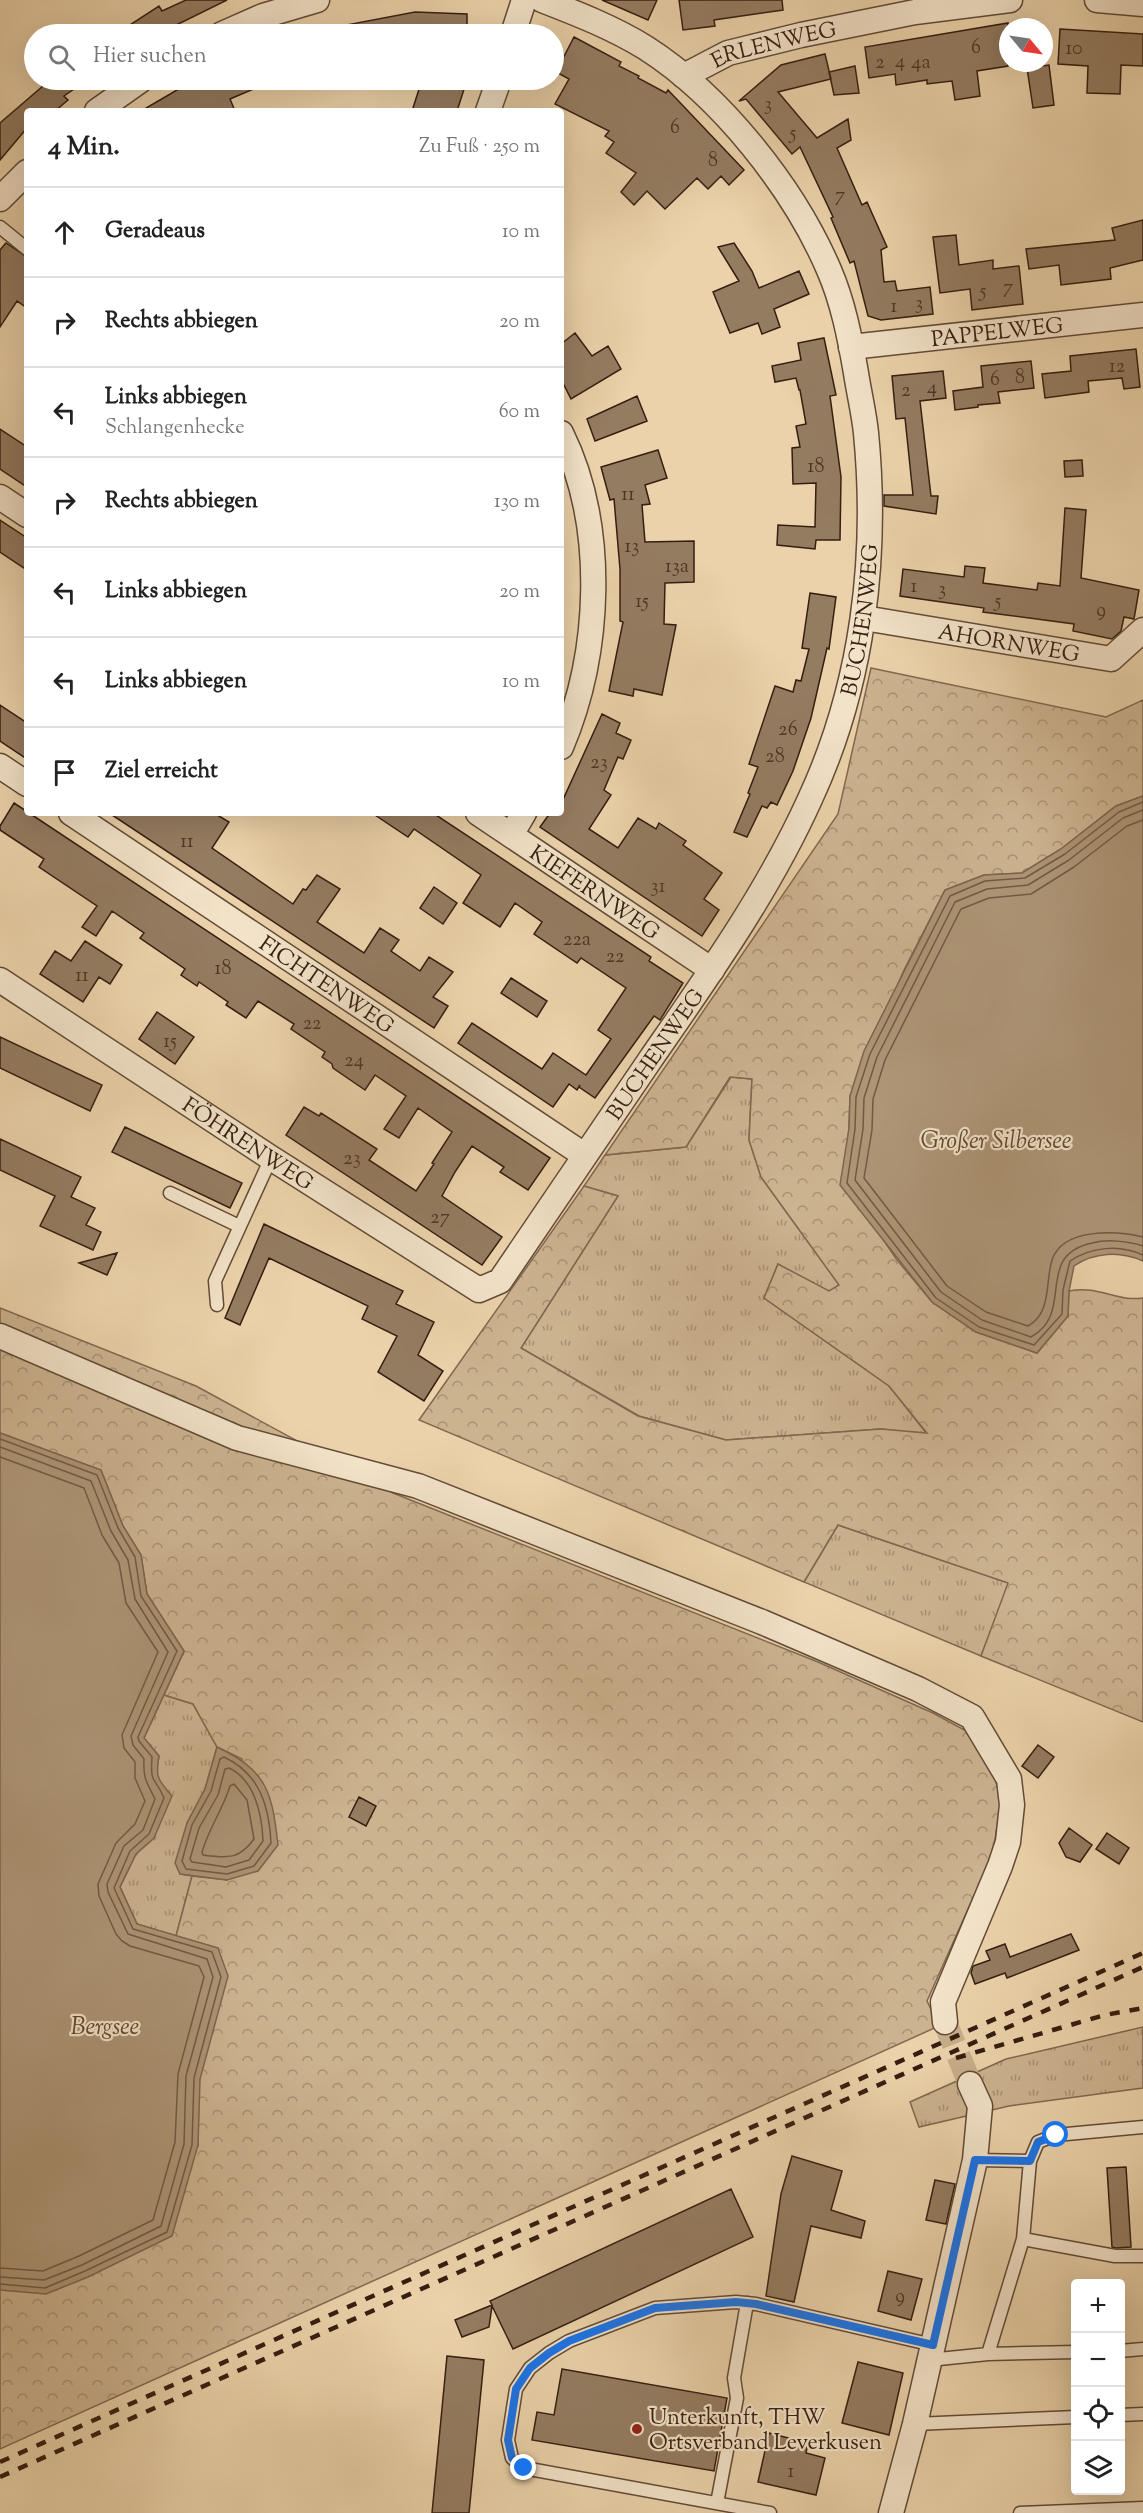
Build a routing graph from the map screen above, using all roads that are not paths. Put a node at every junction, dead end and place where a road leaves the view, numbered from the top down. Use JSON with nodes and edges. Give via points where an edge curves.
{"nodes":[{"id":1,"x":317,"y":0,"type":"edge"},
{"id":2,"x":524,"y":0,"type":"edge"},
{"id":3,"x":542,"y":0,"type":"edge"},
{"id":4,"x":1010,"y":0,"type":"edge"},
{"id":5,"x":1097,"y":0,"type":"edge"},
{"id":6,"x":1143,"y":4,"type":"edge"},
{"id":7,"x":245,"y":24,"type":"edge"},
{"id":8,"x":516,"y":24,"type":"edge"},
{"id":9,"x":684,"y":76,"type":"junction"},
{"id":10,"x":127,"y":90,"type":"edge"},
{"id":11,"x":495,"y":90,"type":"edge"},
{"id":12,"x":101,"y":108,"type":"edge"},
{"id":13,"x":489,"y":108,"type":"edge"},
{"id":14,"x":24,"y":175,"type":"edge"},
{"id":15,"x":0,"y":199,"type":"edge"},
{"id":16,"x":0,"y":227,"type":"edge"},
{"id":17,"x":24,"y":247,"type":"edge"},
{"id":18,"x":1143,"y":315,"type":"edge"},
{"id":19,"x":851,"y":347,"type":"junction"},
{"id":20,"x":564,"y":442,"type":"edge"},
{"id":21,"x":0,"y":497,"type":"edge"},
{"id":22,"x":24,"y":513,"type":"edge"},
{"id":23,"x":864,"y":618,"type":"junction"},
{"id":24,"x":1143,"y":630,"type":"edge"},
{"id":25,"x":564,"y":740,"type":"edge"},
{"id":26,"x":0,"y":766,"type":"edge"},
{"id":27,"x":24,"y":782,"type":"edge"},
{"id":28,"x":75,"y":816,"type":"edge"},
{"id":29,"x":483,"y":816,"type":"edge"},
{"id":30,"x":522,"y":816,"type":"edge"},
{"id":31,"x":512,"y":835,"type":"junction"},
{"id":32,"x":712,"y":970,"type":"junction"},
{"id":33,"x":0,"y":980,"type":"edge"},
{"id":34,"x":584,"y":1155,"type":"junction"},
{"id":35,"x":271,"y":1158,"type":"junction"},
{"id":36,"x":170,"y":1193,"type":"dead end"},
{"id":37,"x":239,"y":1226,"type":"junction"},
{"id":38,"x":500,"y":1281,"type":"joint"},
{"id":39,"x":217,"y":1305,"type":"dead end"},
{"id":40,"x":0,"y":1336,"type":"edge"},
{"id":41,"x":945,"y":2022,"type":"tunnel mouth"},
{"id":42,"x":970,"y":2084,"type":"tunnel mouth"},
{"id":43,"x":1143,"y":2127,"type":"edge"},
{"id":44,"x":975,"y":2160,"type":"junction"},
{"id":45,"x":1030,"y":2161,"type":"junction"},
{"id":46,"x":1023,"y":2239,"type":"junction"},
{"id":47,"x":1143,"y":2256,"type":"edge"},
{"id":48,"x":747,"y":2303,"type":"junction"},
{"id":49,"x":1143,"y":2349,"type":"edge"},
{"id":50,"x":1125,"y":2350,"type":"edge"},
{"id":51,"x":1071,"y":2352,"type":"edge"},
{"id":52,"x":931,"y":2353,"type":"junction"},
{"id":53,"x":988,"y":2354,"type":"junction"},
{"id":54,"x":1143,"y":2414,"type":"edge"},
{"id":55,"x":1125,"y":2415,"type":"edge"},
{"id":56,"x":1071,"y":2417,"type":"edge"},
{"id":57,"x":915,"y":2424,"type":"junction"},
{"id":58,"x":717,"y":2503,"type":"junction"},
{"id":59,"x":1143,"y":2508,"type":"edge"},
{"id":60,"x":770,"y":2513,"type":"edge"},
{"id":61,"x":891,"y":2513,"type":"edge"},
{"id":62,"x":1020,"y":2513,"type":"edge"}],
"edges":[{"from":1,"to":7,"type":"street"},
{"from":2,"to":8,"type":"street"},
{"from":3,"to":9,"type":"street","name":"BUCHENWEG","via":[[605,26],[646,48]]},
{"from":4,"to":9,"type":"street","name":"ERLENWEG","via":[[915,12],[801,35],[728,53]]},
{"from":5,"to":6,"type":"street"},
{"from":9,"to":19,"type":"street","name":"BUCHENWEG","via":[[725,114],[762,158],[796,208],[829,269]]},
{"from":10,"to":12,"type":"street"},
{"from":11,"to":13,"type":"street"},
{"from":14,"to":15,"type":"street"},
{"from":16,"to":17,"type":"lane"},
{"from":18,"to":19,"type":"street","name":"PAPPELWEG"},
{"from":19,"to":23,"type":"street","name":"BUCHENWEG","via":[[866,431],[870,516]]},
{"from":20,"to":25,"type":"street","via":[[583,498],[593,546],[593,607],[587,663]]},
{"from":21,"to":22,"type":"street"},
{"from":23,"to":24,"type":"street","name":"AHORNWEG","via":[[1111,659]]},
{"from":23,"to":32,"type":"street","name":"BUCHENWEG","via":[[849,692],[810,799]]},
{"from":26,"to":27,"type":"street"},
{"from":28,"to":34,"type":"street","name":"FICHTENWEG"},
{"from":29,"to":31,"type":"street","name":"KIEFERNWEG"},
{"from":30,"to":31,"type":"street"},
{"from":31,"to":32,"type":"street","name":"KIEFERNWEG"},
{"from":32,"to":34,"type":"street","name":"BUCHENWEG"},
{"from":33,"to":35,"type":"street","name":"FÖHRENWEG"},
{"from":34,"to":38,"type":"street","name":"BUCHENWEG"},
{"from":35,"to":37,"type":"lane"},
{"from":35,"to":38,"type":"street","name":"FÖHRENWEG","via":[[479,1290]]},
{"from":36,"to":37,"type":"lane"},
{"from":37,"to":39,"type":"lane","via":[[214,1281]]},
{"from":40,"to":41,"type":"street","via":[[237,1438],[418,1486],[762,1622],[918,1689],[972,1717],[1009,1779],[1012,1805],[1008,1842],[1000,1866],[943,2002]]},
{"from":42,"to":44,"type":"street","via":[[980,2106]]},
{"from":43,"to":45,"type":"lane","via":[[1056,2135],[1038,2142]]},
{"from":44,"to":45,"type":"lane"},
{"from":44,"to":52,"type":"street"},
{"from":45,"to":46,"type":"lane"},
{"from":46,"to":47,"type":"lane","via":[[1115,2256]]},
{"from":46,"to":53,"type":"lane"},
{"from":48,"to":52,"type":"lane"},
{"from":48,"to":58,"type":"lane","via":[[734,2378],[737,2398]]},
{"from":48,"to":58,"type":"lane","via":[[655,2308],[569,2341],[530,2368],[516,2389],[510,2416],[508,2440],[512,2458],[524,2468]]},
{"from":49,"to":50,"type":"lane"},
{"from":51,"to":53,"type":"lane"},
{"from":52,"to":53,"type":"lane"},
{"from":52,"to":57,"type":"street"},
{"from":54,"to":55,"type":"lane"},
{"from":56,"to":57,"type":"lane"},
{"from":57,"to":61,"type":"street"},
{"from":58,"to":60,"type":"lane"},
{"from":59,"to":62,"type":"lane"}]}
